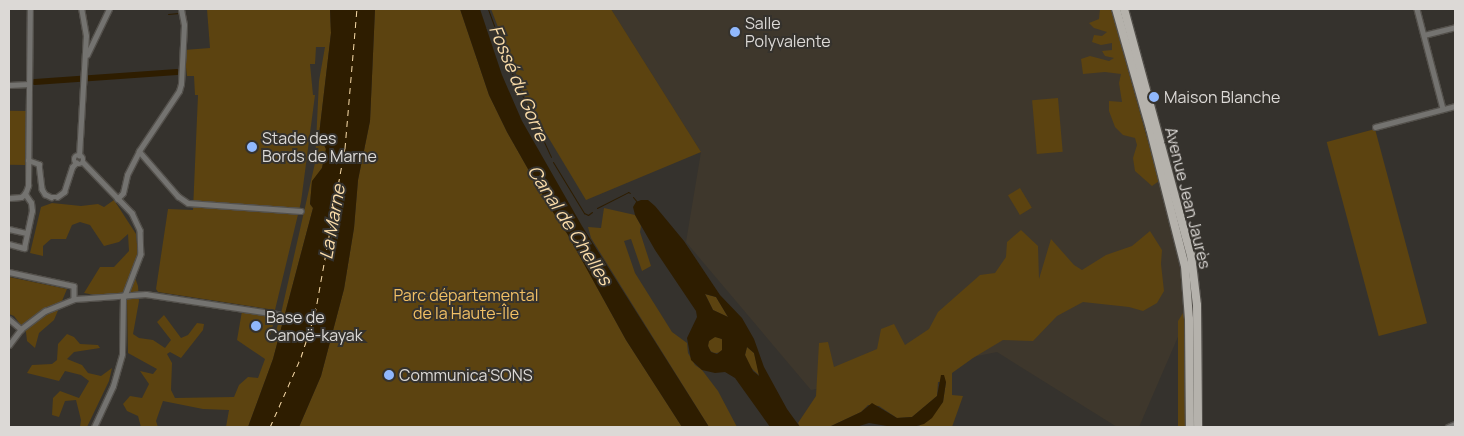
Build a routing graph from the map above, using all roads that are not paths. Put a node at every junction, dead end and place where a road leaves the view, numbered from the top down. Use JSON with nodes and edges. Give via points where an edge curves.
{"nodes":[{"id":1,"x":30,"y":9,"type":"edge"},
{"id":2,"x":81,"y":9,"type":"edge"},
{"id":3,"x":109,"y":9,"type":"edge"},
{"id":4,"x":181,"y":9,"type":"edge"},
{"id":5,"x":1116,"y":9,"type":"edge"},
{"id":6,"x":1124,"y":9,"type":"edge"},
{"id":7,"x":1417,"y":9,"type":"edge"},
{"id":8,"x":1455,"y":26,"type":"edge"},
{"id":9,"x":1424,"y":35,"type":"junction"},
{"id":10,"x":86,"y":36,"type":"junction"},
{"id":11,"x":94,"y":38,"type":"junction"},
{"id":12,"x":85,"y":59,"type":"junction"},
{"id":13,"x":29,"y":84,"type":"junction"},
{"id":14,"x":9,"y":85,"type":"edge"},
{"id":15,"x":1455,"y":106,"type":"edge"},
{"id":16,"x":1443,"y":109,"type":"junction"},
{"id":17,"x":1375,"y":127,"type":"dead end"},
{"id":18,"x":139,"y":151,"type":"junction"},
{"id":19,"x":80,"y":156,"type":"junction"},
{"id":20,"x":28,"y":160,"type":"junction"},
{"id":21,"x":83,"y":162,"type":"junction"},
{"id":22,"x":76,"y":163,"type":"junction"},
{"id":23,"x":25,"y":194,"type":"junction"},
{"id":24,"x":9,"y":198,"type":"edge"},
{"id":25,"x":117,"y":198,"type":"junction"},
{"id":26,"x":301,"y":211,"type":"dead end"},
{"id":27,"x":9,"y":229,"type":"edge"},
{"id":28,"x":27,"y":233,"type":"junction"},
{"id":29,"x":9,"y":244,"type":"edge"},
{"id":30,"x":9,"y":272,"type":"edge"},
{"id":31,"x":124,"y":296,"type":"junction"},
{"id":32,"x":74,"y":299,"type":"junction"},
{"id":33,"x":277,"y":314,"type":"dead end"},
{"id":34,"x":9,"y":319,"type":"edge"},
{"id":35,"x":21,"y":329,"type":"junction"},
{"id":36,"x":9,"y":345,"type":"edge"},
{"id":37,"x":1455,"y":424,"type":"edge"},
{"id":38,"x":94,"y":427,"type":"edge"},
{"id":39,"x":1192,"y":427,"type":"edge"},
{"id":40,"x":1198,"y":427,"type":"edge"},
{"id":41,"x":1448,"y":427,"type":"edge"}],
"edges":[{"from":1,"to":13,"type":"street"},
{"from":2,"to":10,"type":"street"},
{"from":3,"to":11,"type":"street"},
{"from":4,"to":18,"type":"street","via":[[184,25],[179,92]]},
{"from":5,"to":39,"type":"main road","name":"Avenue Jean Jaurès","via":[[1184,266]]},
{"from":6,"to":40,"type":"main road","name":"Avenue Jean Jaurès","via":[[1191,255],[1197,305]]},
{"from":7,"to":9,"type":"street"},
{"from":8,"to":9,"type":"street"},
{"from":9,"to":16,"type":"street"},
{"from":10,"to":11,"type":"street"},
{"from":10,"to":12,"type":"street"},
{"from":11,"to":12,"type":"street"},
{"from":12,"to":19,"type":"street"},
{"from":13,"to":14,"type":"street"},
{"from":13,"to":20,"type":"street"},
{"from":15,"to":16,"type":"street"},
{"from":16,"to":17,"type":"street"},
{"from":18,"to":25,"type":"street","via":[[127,175],[123,193]]},
{"from":18,"to":26,"type":"street","via":[[188,203]]},
{"from":19,"to":21,"type":"street"},
{"from":19,"to":22,"type":"street"},
{"from":20,"to":22,"type":"street","via":[[39,164],[42,189],[51,197],[64,192]]},
{"from":20,"to":23,"type":"street"},
{"from":21,"to":22,"type":"street"},
{"from":21,"to":25,"type":"street"},
{"from":23,"to":24,"type":"street","via":[[21,198]]},
{"from":23,"to":28,"type":"street","via":[[32,206]]},
{"from":25,"to":31,"type":"street","via":[[132,213],[142,236],[138,266]]},
{"from":27,"to":28,"type":"street"},
{"from":28,"to":29,"type":"street","via":[[24,248]]},
{"from":30,"to":32,"type":"street","via":[[74,286]]},
{"from":31,"to":32,"type":"street"},
{"from":31,"to":33,"type":"street","via":[[156,296]]},
{"from":31,"to":38,"type":"street","via":[[122,354],[113,386]]},
{"from":32,"to":35,"type":"street","via":[[45,311]]},
{"from":34,"to":35,"type":"street"},
{"from":35,"to":36,"type":"street"},
{"from":37,"to":41,"type":"street"}]}
